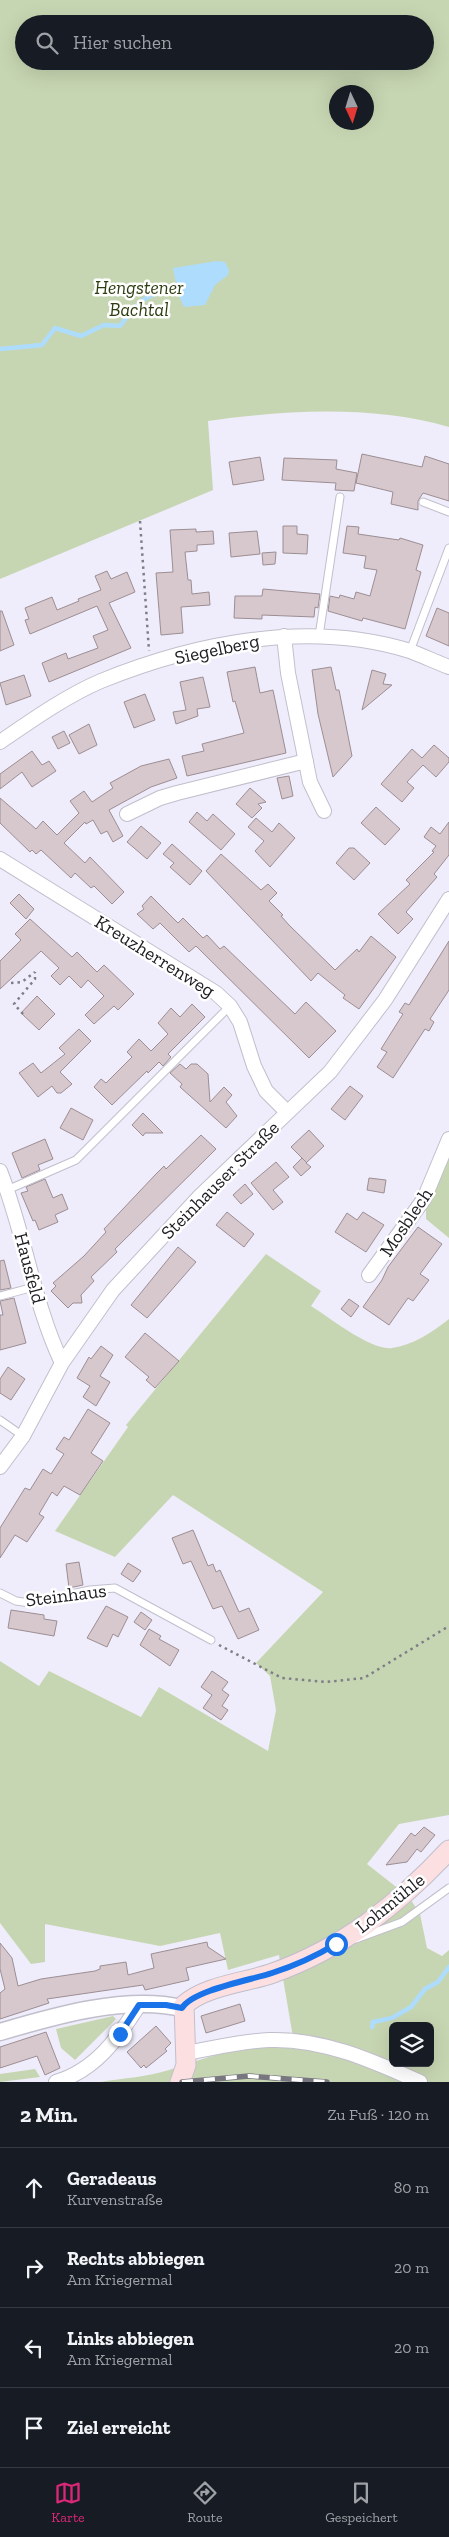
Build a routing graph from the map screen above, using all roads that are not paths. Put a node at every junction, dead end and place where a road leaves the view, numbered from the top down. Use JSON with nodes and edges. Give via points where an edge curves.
{"nodes":[{"id":1,"x":340,"y":496,"type":"dead end"},
{"id":2,"x":423,"y":502,"type":"dead end"},
{"id":3,"x":449,"y":512,"type":"edge"},
{"id":4,"x":449,"y":548,"type":"edge"},
{"id":5,"x":284,"y":636,"type":"junction"},
{"id":6,"x":319,"y":636,"type":"junction"},
{"id":7,"x":410,"y":651,"type":"junction"},
{"id":8,"x":449,"y":667,"type":"edge"},
{"id":9,"x":0,"y":742,"type":"edge"},
{"id":10,"x":306,"y":761,"type":"junction"},
{"id":11,"x":324,"y":811,"type":"dead end"},
{"id":12,"x":127,"y":814,"type":"dead end"},
{"id":13,"x":0,"y":858,"type":"edge"},
{"id":14,"x":449,"y":899,"type":"edge"},
{"id":15,"x":230,"y":1006,"type":"junction"},
{"id":16,"x":288,"y":1112,"type":"junction"},
{"id":17,"x":449,"y":1139,"type":"edge"},
{"id":18,"x":0,"y":1171,"type":"edge"},
{"id":19,"x":8,"y":1190,"type":"junction"},
{"id":20,"x":369,"y":1275,"type":"dead end"},
{"id":21,"x":34,"y":1286,"type":"junction"},
{"id":22,"x":0,"y":1296,"type":"edge"},
{"id":23,"x":62,"y":1363,"type":"junction"},
{"id":24,"x":0,"y":1420,"type":"edge"},
{"id":25,"x":23,"y":1436,"type":"junction"},
{"id":26,"x":0,"y":1467,"type":"edge"},
{"id":27,"x":0,"y":1593,"type":"edge"},
{"id":28,"x":211,"y":1640,"type":"road end"},
{"id":29,"x":449,"y":1850,"type":"edge"},
{"id":30,"x":449,"y":1888,"type":"edge"},
{"id":31,"x":348,"y":1937,"type":"junction"},
{"id":32,"x":139,"y":2005,"type":"junction"},
{"id":33,"x":182,"y":2008,"type":"junction"},
{"id":34,"x":0,"y":2032,"type":"edge"},
{"id":35,"x":184,"y":2067,"type":"edge"},
{"id":36,"x":56,"y":2082,"type":"edge"},
{"id":37,"x":420,"y":2082,"type":"edge"}],
"edges":[{"from":1,"to":6,"type":"lane"},
{"from":2,"to":3,"type":"lane"},
{"from":4,"to":7,"type":"lane"},
{"from":5,"to":6,"type":"street","name":"Siegelberg"},
{"from":5,"to":9,"type":"street","name":"Siegelberg","via":[[228,644],[100,682],[43,713]]},
{"from":5,"to":10,"type":"street"},
{"from":6,"to":7,"type":"street","name":"Siegelberg"},
{"from":7,"to":8,"type":"street","name":"Siegelberg"},
{"from":10,"to":11,"type":"street","via":[[310,782]]},
{"from":10,"to":12,"type":"street","via":[[177,792]]},
{"from":13,"to":15,"type":"street","name":"Kreuzherrenweg","via":[[174,965]]},
{"from":14,"to":16,"type":"street","name":"Steinhauser Straße","via":[[364,1030],[330,1072]]},
{"from":15,"to":16,"type":"street","name":"Kreuzherrenweg","via":[[246,1037],[266,1091]]},
{"from":15,"to":19,"type":"lane","via":[[76,1160]]},
{"from":16,"to":23,"type":"street","name":"Steinhauser Straße","via":[[200,1196],[113,1290]]},
{"from":17,"to":20,"type":"street","name":"Mosblech","via":[[424,1199]]},
{"from":18,"to":19,"type":"street","name":"Hausfeld"},
{"from":19,"to":21,"type":"street","name":"Hausfeld"},
{"from":21,"to":22,"type":"lane"},
{"from":21,"to":23,"type":"street","name":"Hausfeld"},
{"from":23,"to":25,"type":"street","name":"Steinhauser Straße"},
{"from":24,"to":25,"type":"lane"},
{"from":25,"to":26,"type":"street","name":"Steinhauser Straße"},
{"from":27,"to":28,"type":"lane","name":"Steinhaus","via":[[16,1601],[30,1603],[115,1588]]},
{"from":29,"to":31,"type":"main road","name":"Lohmühle","via":[[419,1882],[378,1917]]},
{"from":30,"to":31,"type":"lane","name":"Lohmühle","via":[[402,1922],[357,1940]]},
{"from":31,"to":33,"type":"main road","via":[[327,1950],[272,1973],[199,1996]]},
{"from":32,"to":33,"type":"street"},
{"from":32,"to":34,"type":"street","via":[[45,2018]]},
{"from":32,"to":36,"type":"street","via":[[101,2056],[77,2074]]},
{"from":33,"to":35,"type":"main road"},
{"from":35,"to":37,"type":"street","via":[[244,2042],[271,2040],[299,2042],[361,2057]]}]}
